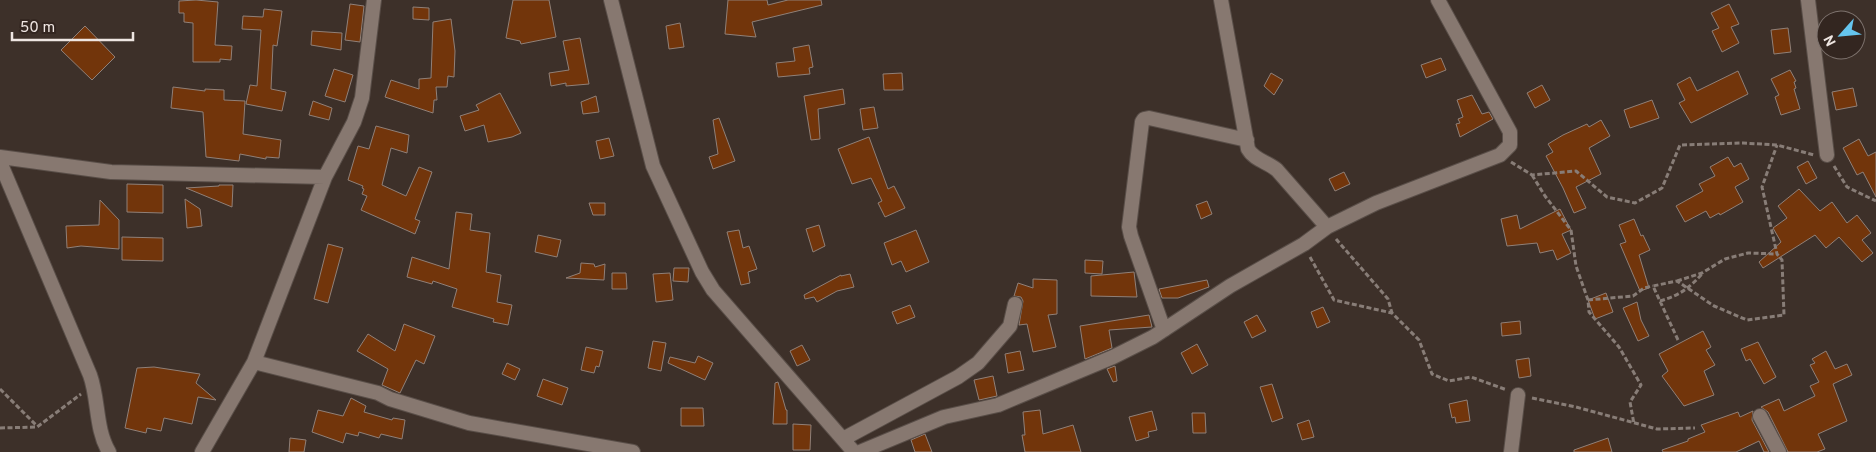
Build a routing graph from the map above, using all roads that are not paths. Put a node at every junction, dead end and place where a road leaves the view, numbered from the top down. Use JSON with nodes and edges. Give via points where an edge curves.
{"nodes":[{"id":1,"x":374,"y":0,"type":"edge"},
{"id":2,"x":611,"y":0,"type":"edge"},
{"id":3,"x":1222,"y":0,"type":"edge"},
{"id":4,"x":1438,"y":0,"type":"edge"},
{"id":5,"x":1808,"y":0,"type":"edge"},
{"id":6,"x":1247,"y":140,"type":"junction"},
{"id":7,"x":1827,"y":155,"type":"road end"},
{"id":8,"x":0,"y":157,"type":"edge"},
{"id":9,"x":0,"y":162,"type":"edge"},
{"id":10,"x":325,"y":177,"type":"junction"},
{"id":11,"x":1327,"y":227,"type":"junction"},
{"id":12,"x":1015,"y":304,"type":"dead end"},
{"id":13,"x":1164,"y":330,"type":"junction"},
{"id":14,"x":254,"y":362,"type":"junction"},
{"id":15,"x":1518,"y":395,"type":"road end"},
{"id":16,"x":1760,"y":416,"type":"dead end"},
{"id":17,"x":843,"y":439,"type":"junction"},
{"id":18,"x":109,"y":452,"type":"edge"},
{"id":19,"x":202,"y":452,"type":"edge"},
{"id":20,"x":633,"y":452,"type":"edge"},
{"id":21,"x":854,"y":452,"type":"edge"},
{"id":22,"x":860,"y":452,"type":"edge"},
{"id":23,"x":1511,"y":452,"type":"edge"},
{"id":24,"x":1779,"y":452,"type":"edge"}],
"edges":[{"from":1,"to":10,"type":"street","via":[[362,98],[354,122]]},
{"from":2,"to":17,"type":"street","via":[[653,166],[702,272],[713,290]]},
{"from":3,"to":6,"type":"street"},
{"from":4,"to":11,"type":"street","via":[[1510,132],[1510,145],[1500,155],[1376,203]]},
{"from":5,"to":7,"type":"street"},
{"from":6,"to":11,"type":"street","via":[[1250,153],[1272,165]]},
{"from":6,"to":13,"type":"street","via":[[1150,118],[1142,122],[1129,227]]},
{"from":8,"to":10,"type":"street","via":[[111,172]]},
{"from":9,"to":18,"type":"street","via":[[94,385],[101,436]]},
{"from":10,"to":14,"type":"street"},
{"from":11,"to":13,"type":"street"},
{"from":12,"to":17,"type":"street","via":[[1010,326],[978,363]]},
{"from":13,"to":22,"type":"street","via":[[1113,357],[998,405],[944,417]]},
{"from":14,"to":19,"type":"street"},
{"from":14,"to":20,"type":"street","via":[[378,393],[465,422]]},
{"from":15,"to":23,"type":"street"},
{"from":16,"to":24,"type":"street"},
{"from":17,"to":21,"type":"street"}]}
